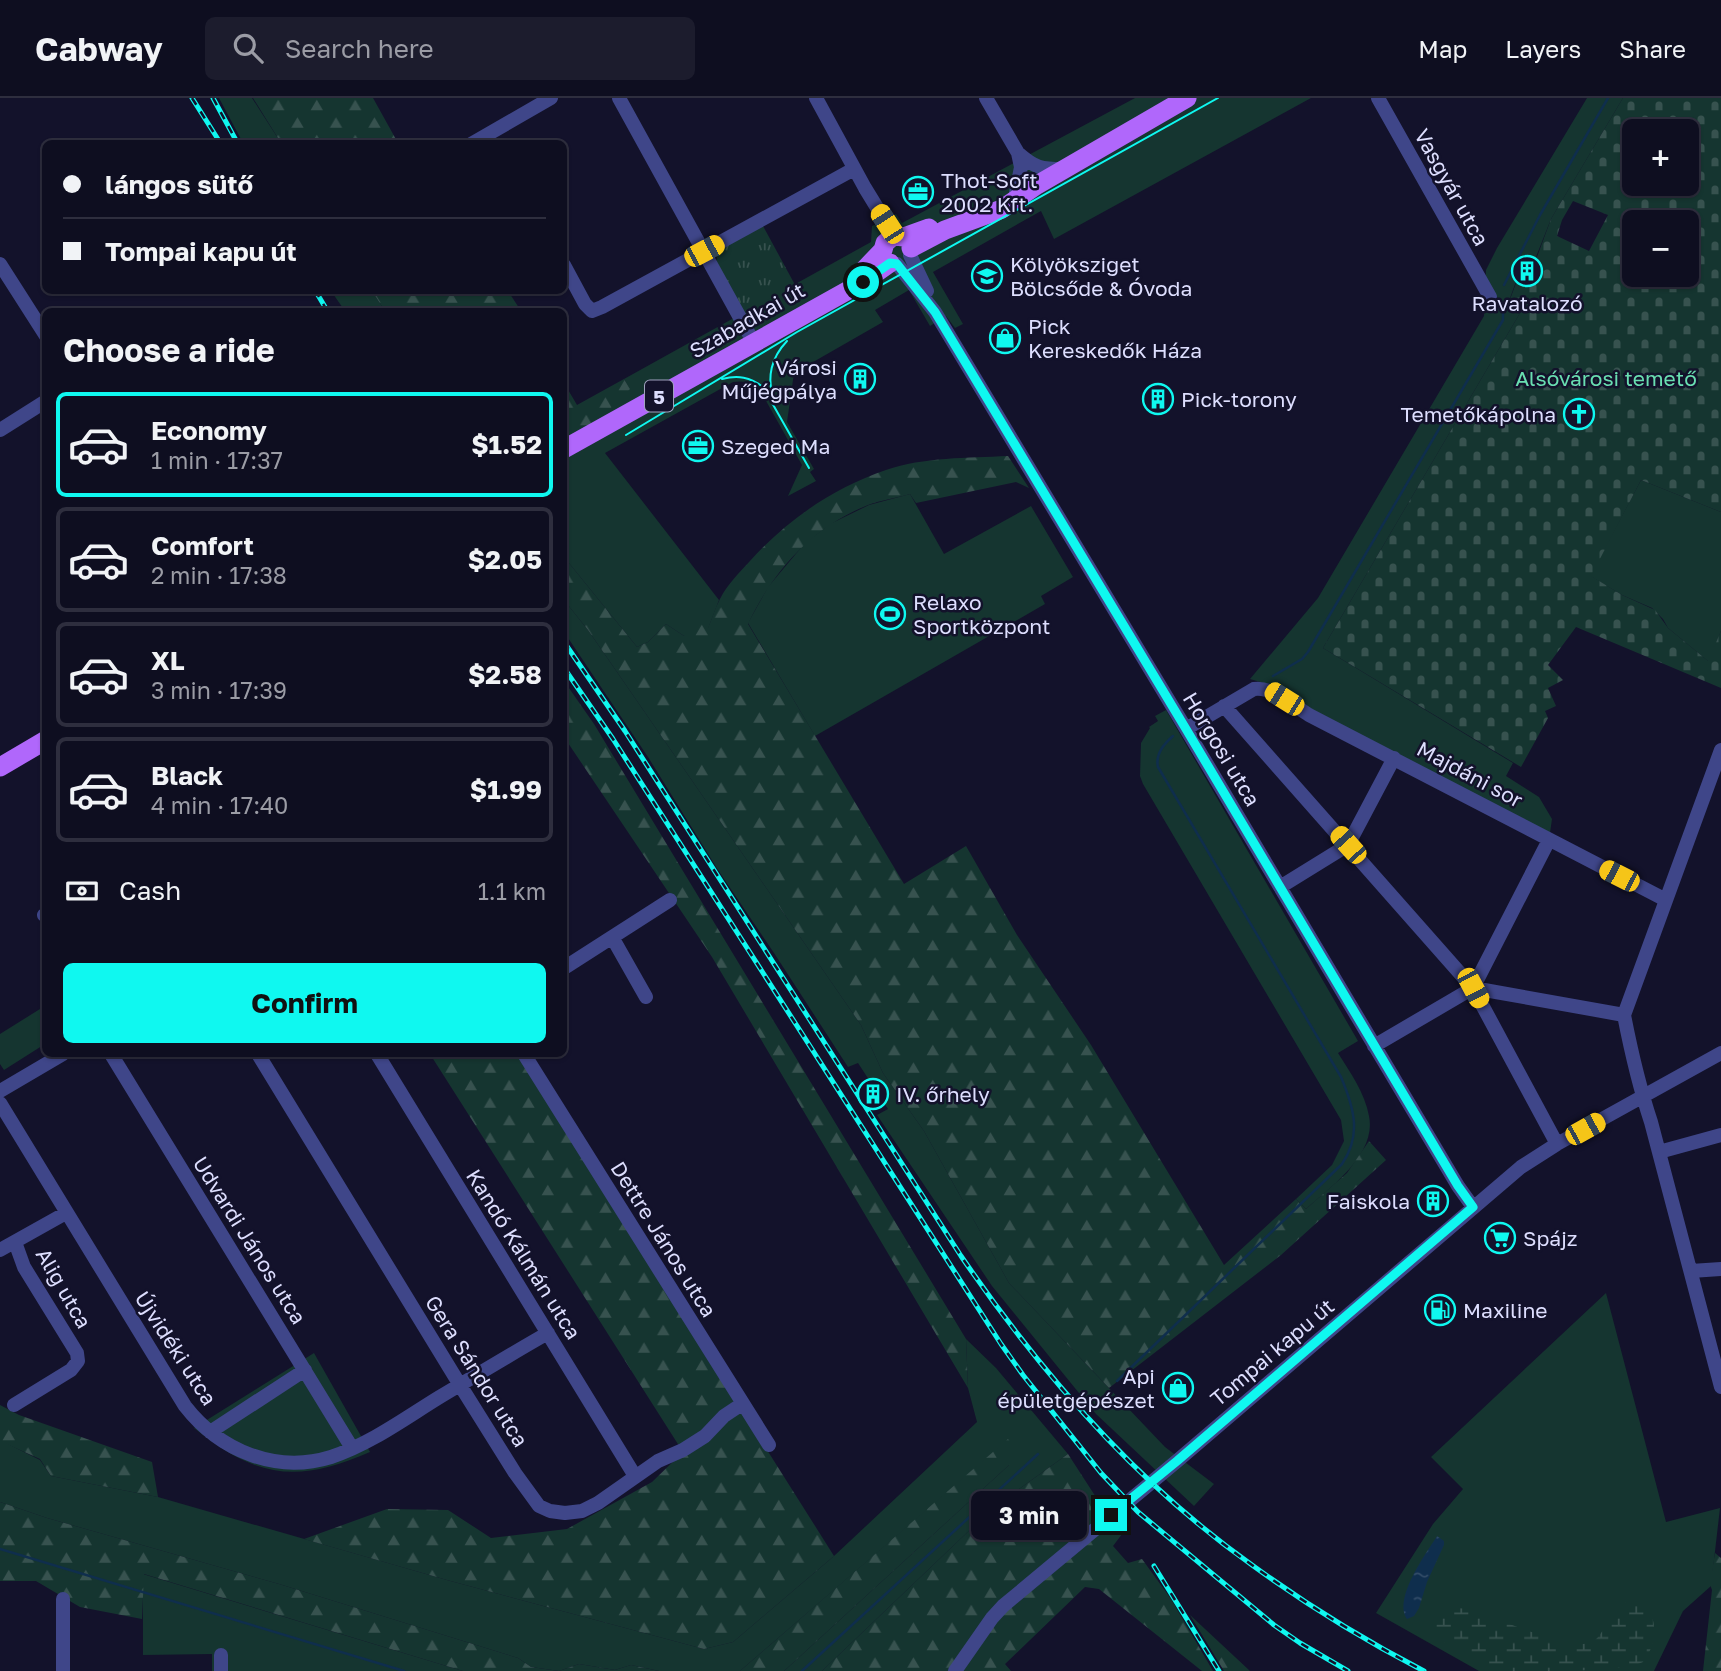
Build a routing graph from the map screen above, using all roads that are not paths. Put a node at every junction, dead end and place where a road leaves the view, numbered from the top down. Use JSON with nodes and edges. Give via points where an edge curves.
{"nodes":[{"id":1,"x":551,"y":98,"type":"edge"},
{"id":2,"x":619,"y":98,"type":"edge"},
{"id":3,"x":816,"y":98,"type":"edge"},
{"id":4,"x":986,"y":98,"type":"edge"},
{"id":5,"x":1187,"y":98,"type":"edge"},
{"id":6,"x":1378,"y":98,"type":"edge"},
{"id":7,"x":494,"y":138,"type":"edge"},
{"id":8,"x":1018,"y":153,"type":"junction"},
{"id":9,"x":854,"y":169,"type":"junction"},
{"id":10,"x":1065,"y":169,"type":"junction"},
{"id":11,"x":1037,"y":185,"type":"junction"},
{"id":12,"x":1016,"y":193,"type":"junction"},
{"id":13,"x":898,"y":250,"type":"junction"},
{"id":14,"x":704,"y":251,"type":"junction"},
{"id":15,"x":0,"y":264,"type":"edge"},
{"id":16,"x":567,"y":271,"type":"edge"},
{"id":17,"x":1490,"y":297,"type":"dead end"},
{"id":18,"x":42,"y":330,"type":"edge"},
{"id":19,"x":754,"y":343,"type":"junction"},
{"id":20,"x":42,"y":403,"type":"edge"},
{"id":21,"x":0,"y":429,"type":"edge"},
{"id":22,"x":567,"y":447,"type":"edge"},
{"id":23,"x":1224,"y":706,"type":"junction"},
{"id":24,"x":1186,"y":729,"type":"junction"},
{"id":25,"x":42,"y":742,"type":"edge"},
{"id":26,"x":1721,"y":750,"type":"edge"},
{"id":27,"x":1394,"y":758,"type":"junction"},
{"id":28,"x":0,"y":767,"type":"edge"},
{"id":29,"x":1549,"y":840,"type":"junction"},
{"id":30,"x":1348,"y":845,"type":"junction"},
{"id":31,"x":1280,"y":887,"type":"junction"},
{"id":32,"x":670,"y":900,"type":"dead end"},
{"id":33,"x":1666,"y":900,"type":"junction"},
{"id":34,"x":611,"y":937,"type":"junction"},
{"id":35,"x":567,"y":966,"type":"edge"},
{"id":36,"x":1473,"y":988,"type":"junction"},
{"id":37,"x":646,"y":997,"type":"dead end"},
{"id":38,"x":1624,"y":1015,"type":"junction"},
{"id":39,"x":1374,"y":1046,"type":"junction"},
{"id":40,"x":1721,"y":1053,"type":"edge"},
{"id":41,"x":58,"y":1057,"type":"edge"},
{"id":42,"x":113,"y":1057,"type":"edge"},
{"id":43,"x":260,"y":1057,"type":"edge"},
{"id":44,"x":379,"y":1057,"type":"edge"},
{"id":45,"x":526,"y":1057,"type":"edge"},
{"id":46,"x":0,"y":1091,"type":"edge"},
{"id":47,"x":1643,"y":1097,"type":"junction"},
{"id":48,"x":0,"y":1104,"type":"edge"},
{"id":49,"x":1721,"y":1135,"type":"edge"},
{"id":50,"x":1557,"y":1144,"type":"junction"},
{"id":51,"x":1659,"y":1152,"type":"junction"},
{"id":52,"x":1473,"y":1207,"type":"junction"},
{"id":53,"x":66,"y":1213,"type":"junction"},
{"id":54,"x":15,"y":1242,"type":"junction"},
{"id":55,"x":0,"y":1250,"type":"edge"},
{"id":56,"x":1721,"y":1269,"type":"edge"},
{"id":57,"x":1691,"y":1271,"type":"junction"},
{"id":58,"x":548,"y":1333,"type":"junction"},
{"id":59,"x":305,"y":1370,"type":"junction"},
{"id":60,"x":1720,"y":1377,"type":"edge"},
{"id":61,"x":460,"y":1385,"type":"junction"},
{"id":62,"x":742,"y":1404,"type":"junction"},
{"id":63,"x":14,"y":1405,"type":"dead end"},
{"id":64,"x":209,"y":1432,"type":"junction"},
{"id":65,"x":769,"y":1446,"type":"dead end"},
{"id":66,"x":352,"y":1448,"type":"junction"},
{"id":67,"x":635,"y":1476,"type":"junction"},
{"id":68,"x":63,"y":1599,"type":"dead end"},
{"id":69,"x":221,"y":1655,"type":"dead end"},
{"id":70,"x":63,"y":1671,"type":"edge"},
{"id":71,"x":221,"y":1671,"type":"edge"},
{"id":72,"x":955,"y":1671,"type":"edge"}],
"edges":[{"from":1,"to":7,"type":"street"},
{"from":2,"to":14,"type":"street"},
{"from":3,"to":9,"type":"street","name":"Horgosi utca"},
{"from":4,"to":8,"type":"street"},
{"from":5,"to":10,"type":"main road","name":"Szabadkai út","number":"5"},
{"from":6,"to":17,"type":"street","name":"Vasgyár utca"},
{"from":8,"to":10,"type":"street","via":[[1038,168]]},
{"from":8,"to":12,"type":"street","via":[[1021,167]]},
{"from":9,"to":13,"type":"street","name":"Horgosi utca"},
{"from":9,"to":14,"type":"street"},
{"from":10,"to":11,"type":"main road","name":"Szabadkai út","number":"5"},
{"from":11,"to":12,"type":"main road","name":"Szabadkai út","number":"5"},
{"from":11,"to":13,"type":"main road","name":"Szabadkai út","number":"5","via":[[1002,209]]},
{"from":12,"to":13,"type":"main road","name":"Szabadkai út","number":"5","via":[[944,220]]},
{"from":13,"to":19,"type":"main road","name":"Szabadkai út","number":"5","via":[[844,291]]},
{"from":13,"to":24,"type":"street","name":"Horgosi utca"},
{"from":14,"to":16,"type":"street","via":[[592,311]]},
{"from":14,"to":19,"type":"street"},
{"from":15,"to":18,"type":"street"},
{"from":19,"to":22,"type":"main road","name":"Szabadkai út","number":"5"},
{"from":20,"to":21,"type":"street"},
{"from":23,"to":24,"type":"street"},
{"from":23,"to":27,"type":"street","name":"Majdáni sor","via":[[1254,689],[1270,691]]},
{"from":23,"to":30,"type":"street"},
{"from":24,"to":31,"type":"street","name":"Horgosi utca"},
{"from":25,"to":28,"type":"main road"},
{"from":26,"to":33,"type":"street"},
{"from":27,"to":29,"type":"street","name":"Majdáni sor"},
{"from":27,"to":30,"type":"street"},
{"from":29,"to":33,"type":"street","name":"Majdáni sor"},
{"from":29,"to":36,"type":"street"},
{"from":30,"to":31,"type":"street"},
{"from":30,"to":36,"type":"street"},
{"from":31,"to":39,"type":"street","name":"Horgosi utca"},
{"from":32,"to":34,"type":"street"},
{"from":33,"to":38,"type":"street"},
{"from":34,"to":35,"type":"street"},
{"from":34,"to":37,"type":"street"},
{"from":36,"to":38,"type":"street"},
{"from":36,"to":39,"type":"street"},
{"from":36,"to":50,"type":"street"},
{"from":38,"to":47,"type":"street"},
{"from":39,"to":52,"type":"street","name":"Horgosi utca"},
{"from":40,"to":47,"type":"street","name":"Tompai kapu út"},
{"from":41,"to":46,"type":"street"},
{"from":42,"to":59,"type":"street","name":"Udvardi János utca"},
{"from":43,"to":61,"type":"street","name":"Gera Sándor utca"},
{"from":44,"to":58,"type":"street","name":"Kandó Kálmán utca"},
{"from":45,"to":62,"type":"street","name":"Dettre János utca"},
{"from":47,"to":50,"type":"street","name":"Tompai kapu út"},
{"from":47,"to":51,"type":"street"},
{"from":48,"to":53,"type":"street","name":"Újvidéki utca"},
{"from":49,"to":51,"type":"street"},
{"from":50,"to":52,"type":"street","name":"Tompai kapu út"},
{"from":51,"to":57,"type":"street"},
{"from":52,"to":72,"type":"street","name":"Tompai kapu út","via":[[1003,1606]]},
{"from":53,"to":54,"type":"street"},
{"from":53,"to":64,"type":"street","name":"Újvidéki utca","via":[[185,1406]]},
{"from":54,"to":55,"type":"street"},
{"from":54,"to":63,"type":"street","name":"Alig utca","via":[[24,1267],[78,1361]]},
{"from":56,"to":57,"type":"street"},
{"from":57,"to":60,"type":"street"},
{"from":58,"to":61,"type":"street","name":"Újvidéki utca"},
{"from":58,"to":67,"type":"street","name":"Kandó Kálmán utca"},
{"from":59,"to":64,"type":"street"},
{"from":59,"to":66,"type":"street","name":"Udvardi János utca"},
{"from":61,"to":66,"type":"street","name":"Újvidéki utca"},
{"from":61,"to":67,"type":"street","name":"Gera Sándor utca","via":[[539,1506],[565,1513],[582,1511]]},
{"from":62,"to":65,"type":"street","name":"Dettre János utca"},
{"from":62,"to":67,"type":"street","name":"Gera Sándor utca","via":[[705,1436]]},
{"from":64,"to":66,"type":"street","name":"Újvidéki utca","via":[[240,1451],[276,1462],[315,1461]]},
{"from":68,"to":70,"type":"street"},
{"from":69,"to":71,"type":"street"}]}
